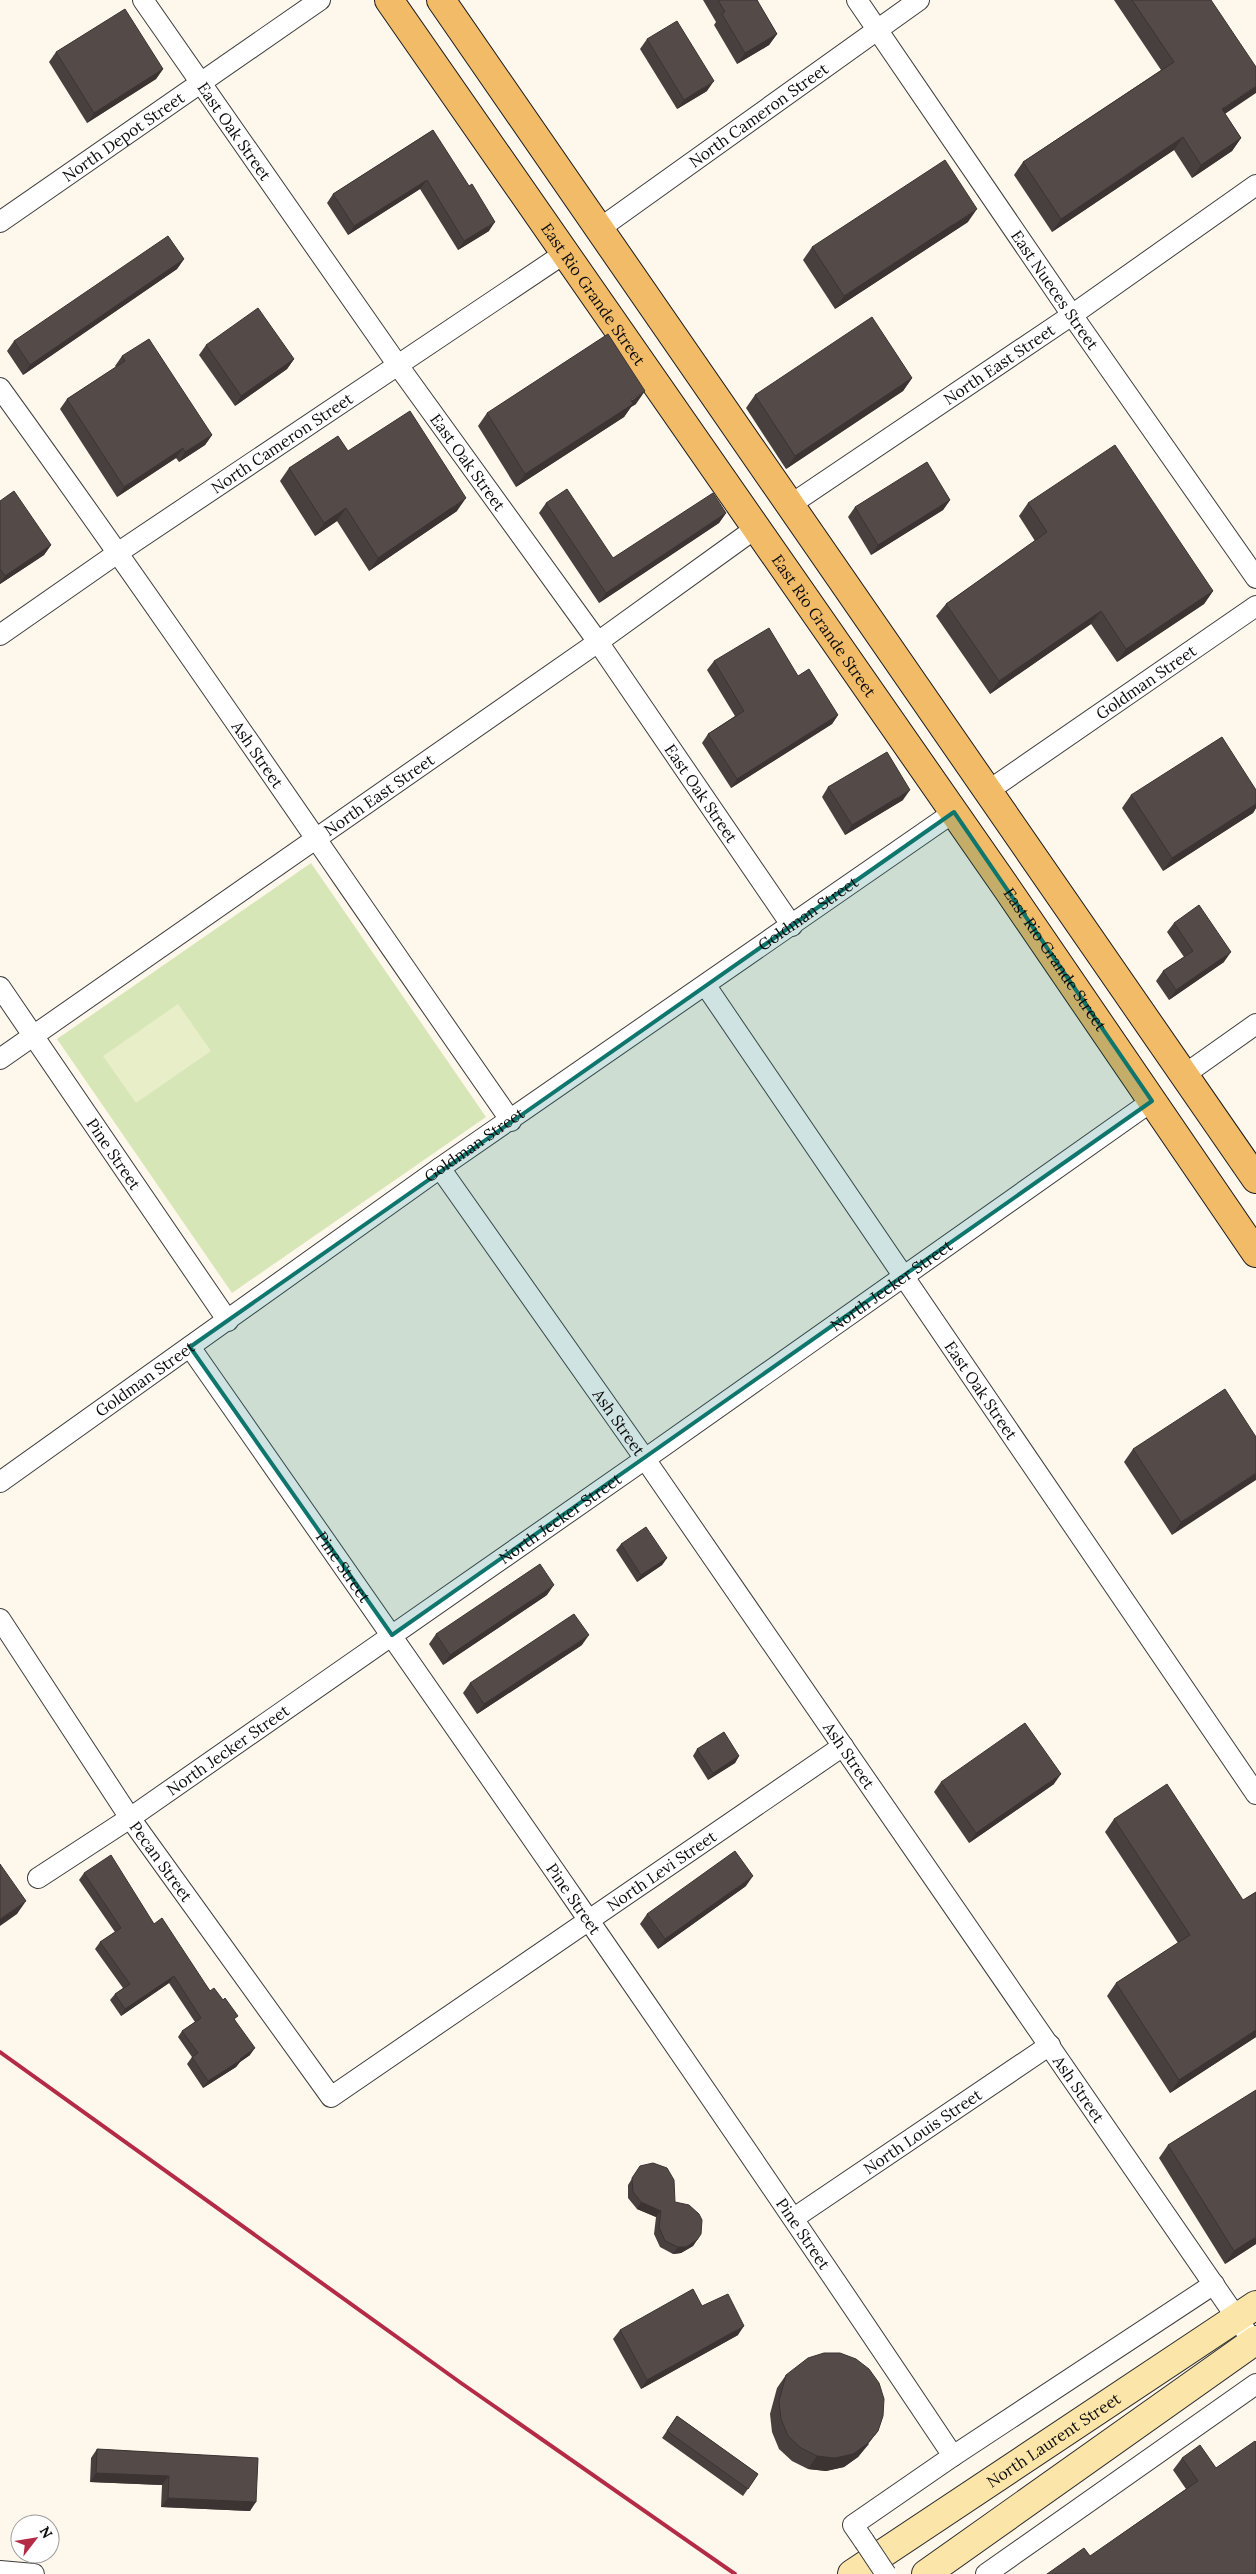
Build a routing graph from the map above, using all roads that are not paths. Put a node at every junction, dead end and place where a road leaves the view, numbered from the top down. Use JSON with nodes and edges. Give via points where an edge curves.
{"nodes":[{"id":1,"x":143,"y":0,"type":"edge"},
{"id":2,"x":320,"y":0,"type":"edge"},
{"id":3,"x":389,"y":0,"type":"edge"},
{"id":4,"x":441,"y":0,"type":"edge"},
{"id":5,"x":857,"y":0,"type":"edge"},
{"id":6,"x":919,"y":0,"type":"edge"},
{"id":7,"x":877,"y":29,"type":"junction"},
{"id":8,"x":201,"y":82,"type":"junction"},
{"id":9,"x":1256,"y":185,"type":"edge"},
{"id":10,"x":0,"y":222,"type":"edge"},
{"id":11,"x":599,"y":229,"type":"junction"},
{"id":12,"x":565,"y":253,"type":"junction"},
{"id":13,"x":1072,"y":315,"type":"junction"},
{"id":14,"x":397,"y":364,"type":"junction"},
{"id":15,"x":0,"y":388,"type":"edge"},
{"id":16,"x":790,"y":506,"type":"junction"},
{"id":17,"x":756,"y":528,"type":"junction"},
{"id":18,"x":119,"y":552,"type":"junction"},
{"id":19,"x":1256,"y":578,"type":"edge"},
{"id":20,"x":1256,"y":606,"type":"edge"},
{"id":21,"x":0,"y":635,"type":"edge"},
{"id":22,"x":598,"y":642,"type":"junction"},
{"id":23,"x":898,"y":732,"type":"junction"},
{"id":24,"x":988,"y":791,"type":"junction"},
{"id":25,"x":954,"y":812,"type":"junction"},
{"id":26,"x":315,"y":840,"type":"junction"},
{"id":27,"x":1042,"y":868,"type":"junction"},
{"id":28,"x":792,"y":926,"type":"junction"},
{"id":29,"x":706,"y":986,"type":"junction"},
{"id":30,"x":0,"y":988,"type":"edge"},
{"id":31,"x":1256,"y":1024,"type":"edge"},
{"id":32,"x":33,"y":1035,"type":"junction"},
{"id":33,"x":0,"y":1059,"type":"edge"},
{"id":34,"x":1184,"y":1075,"type":"junction"},
{"id":35,"x":1152,"y":1101,"type":"junction"},
{"id":36,"x":511,"y":1121,"type":"junction"},
{"id":37,"x":440,"y":1168,"type":"junction"},
{"id":38,"x":1256,"y":1179,"type":"edge"},
{"id":39,"x":1256,"y":1253,"type":"edge"},
{"id":40,"x":904,"y":1278,"type":"junction"},
{"id":41,"x":228,"y":1321,"type":"junction"},
{"id":42,"x":190,"y":1347,"type":"junction"},
{"id":43,"x":645,"y":1459,"type":"junction"},
{"id":44,"x":0,"y":1482,"type":"edge"},
{"id":45,"x":0,"y":1619,"type":"edge"},
{"id":46,"x":392,"y":1635,"type":"junction"},
{"id":47,"x":843,"y":1746,"type":"junction"},
{"id":48,"x":1256,"y":1794,"type":"edge"},
{"id":49,"x":130,"y":1818,"type":"junction"},
{"id":50,"x":38,"y":1878,"type":"dead end"},
{"id":51,"x":590,"y":1920,"type":"junction"},
{"id":52,"x":1050,"y":2045,"type":"junction"},
{"id":53,"x":331,"y":2097,"type":"joint"},
{"id":54,"x":794,"y":2218,"type":"junction"},
{"id":55,"x":1214,"y":2284,"type":"junction"},
{"id":56,"x":1247,"y":2311,"type":"edge"},
{"id":57,"x":1255,"y":2343,"type":"edge"},
{"id":58,"x":1256,"y":2384,"type":"edge"},
{"id":59,"x":953,"y":2456,"type":"junction"},
{"id":60,"x":0,"y":2571,"type":"edge"},
{"id":61,"x":27,"y":2574,"type":"edge"},
{"id":62,"x":34,"y":2574,"type":"edge"},
{"id":63,"x":852,"y":2574,"type":"edge"},
{"id":64,"x":886,"y":2574,"type":"edge"},
{"id":65,"x":926,"y":2574,"type":"edge"},
{"id":66,"x":986,"y":2574,"type":"edge"}],
"edges":[{"from":1,"to":8,"type":"street","name":"East Oak Street"},
{"from":2,"to":8,"type":"street","name":"North Depot Street"},
{"from":3,"to":12,"type":"main road","name":"East Rio Grande Street"},
{"from":4,"to":11,"type":"main road"},
{"from":5,"to":7,"type":"street","name":"East Nueces Street"},
{"from":6,"to":7,"type":"street","name":"North Cameron Street"},
{"from":7,"to":11,"type":"street","name":"North Cameron Street"},
{"from":7,"to":13,"type":"street","name":"East Nueces Street"},
{"from":8,"to":10,"type":"street","name":"North Depot Street"},
{"from":8,"to":14,"type":"street","name":"East Oak Street"},
{"from":9,"to":13,"type":"street","name":"North East Street"},
{"from":11,"to":16,"type":"main road"},
{"from":12,"to":14,"type":"street","name":"North Cameron Street"},
{"from":12,"to":17,"type":"main road","name":"East Rio Grande Street"},
{"from":13,"to":16,"type":"street","name":"North East Street"},
{"from":13,"to":19,"type":"street","name":"East Nueces Street"},
{"from":14,"to":18,"type":"street","name":"North Cameron Street"},
{"from":14,"to":22,"type":"street","name":"East Oak Street"},
{"from":15,"to":18,"type":"street","name":"Ash Street"},
{"from":16,"to":24,"type":"main road"},
{"from":17,"to":22,"type":"street","name":"North East Street"},
{"from":17,"to":23,"type":"main road","name":"East Rio Grande Street"},
{"from":18,"to":21,"type":"street","name":"North Cameron Street"},
{"from":18,"to":26,"type":"street","name":"Ash Street"},
{"from":20,"to":24,"type":"street","name":"Goldman Street"},
{"from":22,"to":26,"type":"street","name":"North East Street"},
{"from":22,"to":28,"type":"street","name":"East Oak Street"},
{"from":23,"to":24,"type":"main road","via":[[913,733],[924,739],[953,777],[967,789]]},
{"from":23,"to":25,"type":"main road","name":"East Rio Grande Street"},
{"from":24,"to":27,"type":"main road"},
{"from":25,"to":27,"type":"main road","via":[[978,816],[1009,859]]},
{"from":25,"to":28,"type":"street","name":"Goldman Street"},
{"from":25,"to":35,"type":"main road","name":"East Rio Grande Street"},
{"from":26,"to":32,"type":"street","name":"North East Street"},
{"from":26,"to":36,"type":"street","name":"Ash Street"},
{"from":27,"to":34,"type":"main road"},
{"from":28,"to":29,"type":"street","name":"Goldman Street"},
{"from":29,"to":36,"type":"street","name":"Goldman Street"},
{"from":29,"to":40,"type":"street","name":"East Oak Street"},
{"from":30,"to":32,"type":"street","name":"Pine Street"},
{"from":31,"to":34,"type":"street"},
{"from":32,"to":33,"type":"street","name":"North East Street"},
{"from":32,"to":41,"type":"street","name":"Pine Street"},
{"from":34,"to":38,"type":"main road"},
{"from":35,"to":39,"type":"main road","name":"East Rio Grande Street"},
{"from":35,"to":40,"type":"street","name":"North Jecker Street"},
{"from":36,"to":37,"type":"street","name":"Goldman Street"},
{"from":37,"to":41,"type":"street","name":"Goldman Street"},
{"from":37,"to":43,"type":"street","name":"Ash Street"},
{"from":40,"to":43,"type":"street","name":"North Jecker Street"},
{"from":40,"to":48,"type":"street","name":"East Oak Street"},
{"from":41,"to":42,"type":"street","name":"Goldman Street"},
{"from":42,"to":44,"type":"street","name":"Goldman Street"},
{"from":42,"to":46,"type":"street","name":"Pine Street"},
{"from":43,"to":46,"type":"street","name":"North Jecker Street"},
{"from":43,"to":47,"type":"street","name":"Ash Street"},
{"from":45,"to":49,"type":"street","name":"Pecan Street"},
{"from":46,"to":49,"type":"street","name":"North Jecker Street"},
{"from":46,"to":51,"type":"street","name":"Pine Street"},
{"from":47,"to":51,"type":"street","name":"North Levi Street"},
{"from":47,"to":52,"type":"street","name":"Ash Street"},
{"from":49,"to":50,"type":"street","name":"North Jecker Street"},
{"from":49,"to":53,"type":"street","name":"Pecan Street"},
{"from":51,"to":53,"type":"street","name":"North Levi Street"},
{"from":51,"to":54,"type":"street","name":"Pine Street"},
{"from":52,"to":54,"type":"street","name":"North Louis Street"},
{"from":52,"to":55,"type":"street","name":"Ash Street"},
{"from":54,"to":59,"type":"street","name":"Pine Street"},
{"from":55,"to":56,"type":"street","name":"Ash Street"},
{"from":55,"to":59,"type":"street"},
{"from":56,"to":57,"type":"street","name":"Ash Street"},
{"from":56,"to":63,"type":"main road","name":"North Laurent Street"},
{"from":57,"to":65,"type":"main road"},
{"from":58,"to":66,"type":"street"},
{"from":59,"to":64,"type":"street","bridge":true,"via":[[853,2525]]},
{"from":60,"to":61,"type":"street"},
{"from":61,"to":62,"type":"street"}]}
